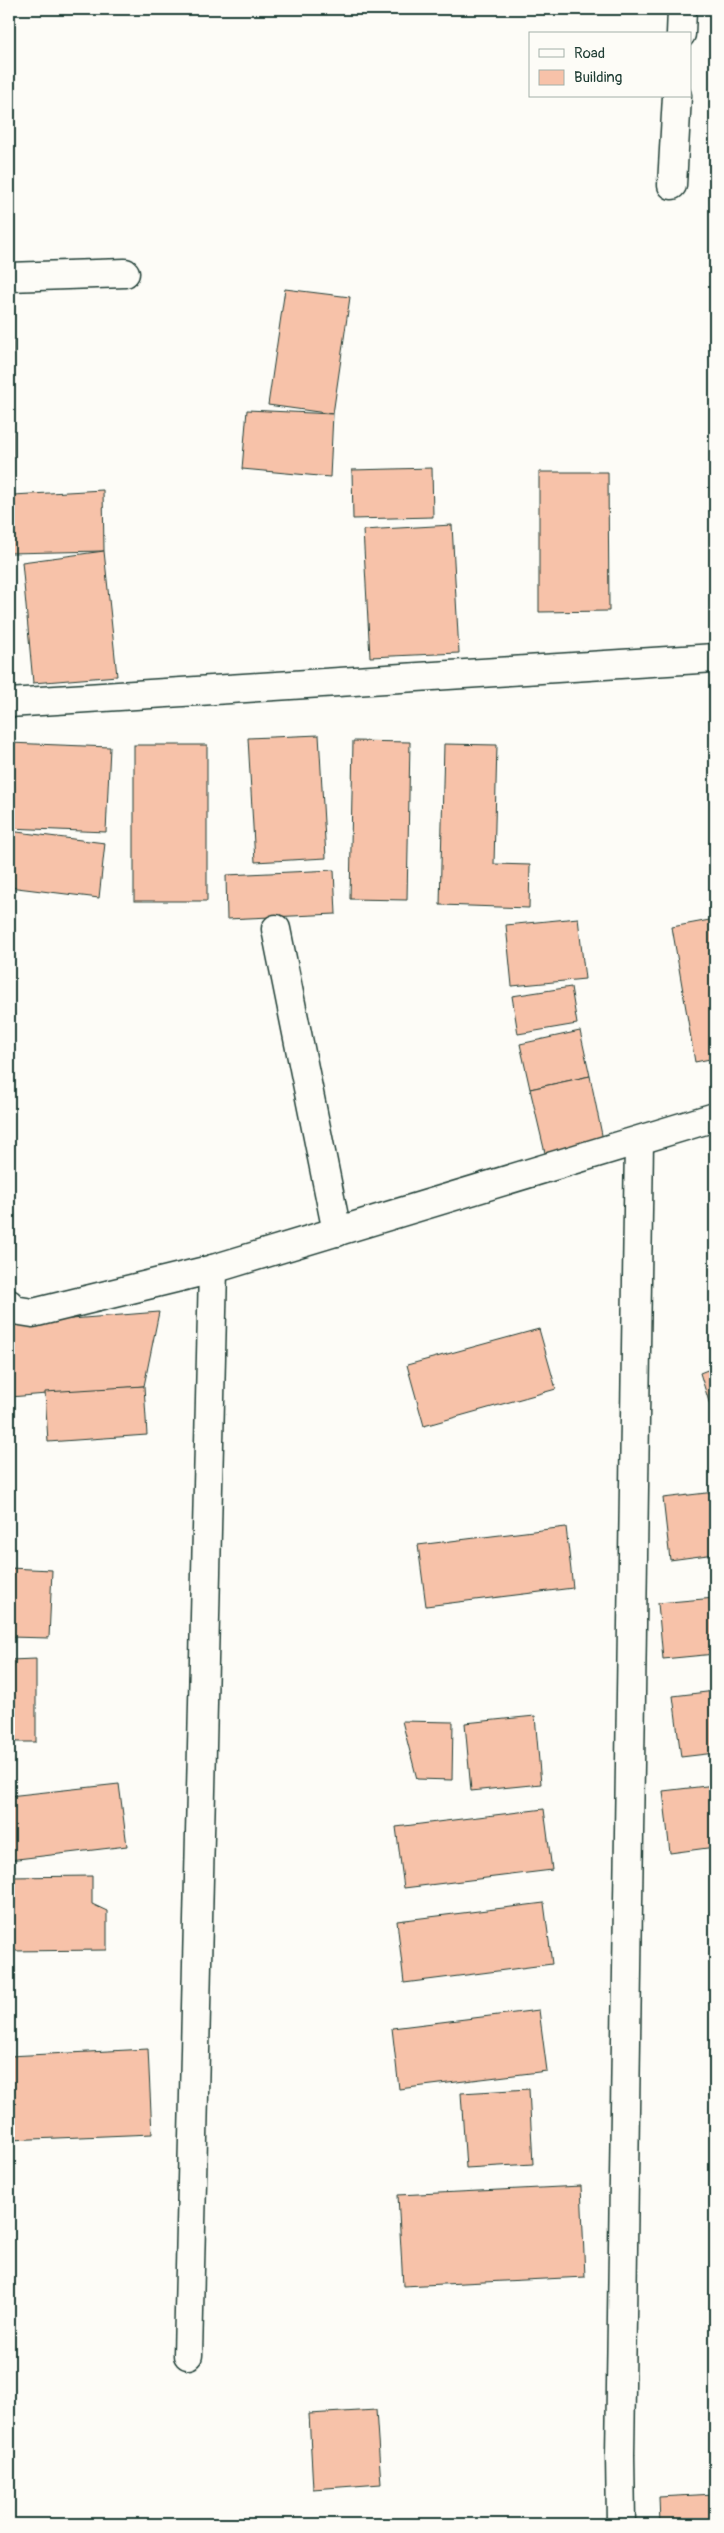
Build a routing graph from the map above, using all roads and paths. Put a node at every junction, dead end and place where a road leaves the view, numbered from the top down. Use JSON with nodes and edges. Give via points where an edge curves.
{"nodes":[{"id":1,"x":682,"y":9,"type":"edge"},
{"id":2,"x":681,"y":32,"type":"edge"},
{"id":3,"x":677,"y":98,"type":"edge"},
{"id":4,"x":672,"y":184,"type":"dead end"},
{"id":5,"x":125,"y":273,"type":"dead end"},
{"id":6,"x":9,"y":277,"type":"edge"},
{"id":7,"x":715,"y":658,"type":"edge"},
{"id":8,"x":9,"y":703,"type":"edge"},
{"id":9,"x":276,"y":929,"type":"dead end"},
{"id":10,"x":715,"y":1117,"type":"edge"},
{"id":11,"x":639,"y":1141,"type":"junction"},
{"id":12,"x":337,"y":1232,"type":"junction"},
{"id":13,"x":213,"y":1269,"type":"junction"},
{"id":14,"x":10,"y":1308,"type":"edge"},
{"id":15,"x":188,"y":2355,"type":"dead end"},
{"id":16,"x":621,"y":2524,"type":"edge"}],
"edges":[{"from":1,"to":2,"type":"street"},
{"from":3,"to":4,"type":"street"},
{"from":5,"to":6,"type":"street"},
{"from":7,"to":8,"type":"street"},
{"from":9,"to":12,"type":"street"},
{"from":10,"to":11,"type":"street"},
{"from":11,"to":12,"type":"street"},
{"from":11,"to":16,"type":"street"},
{"from":12,"to":13,"type":"street"},
{"from":13,"to":14,"type":"street","via":[[32,1313]]},
{"from":13,"to":15,"type":"street"}]}
